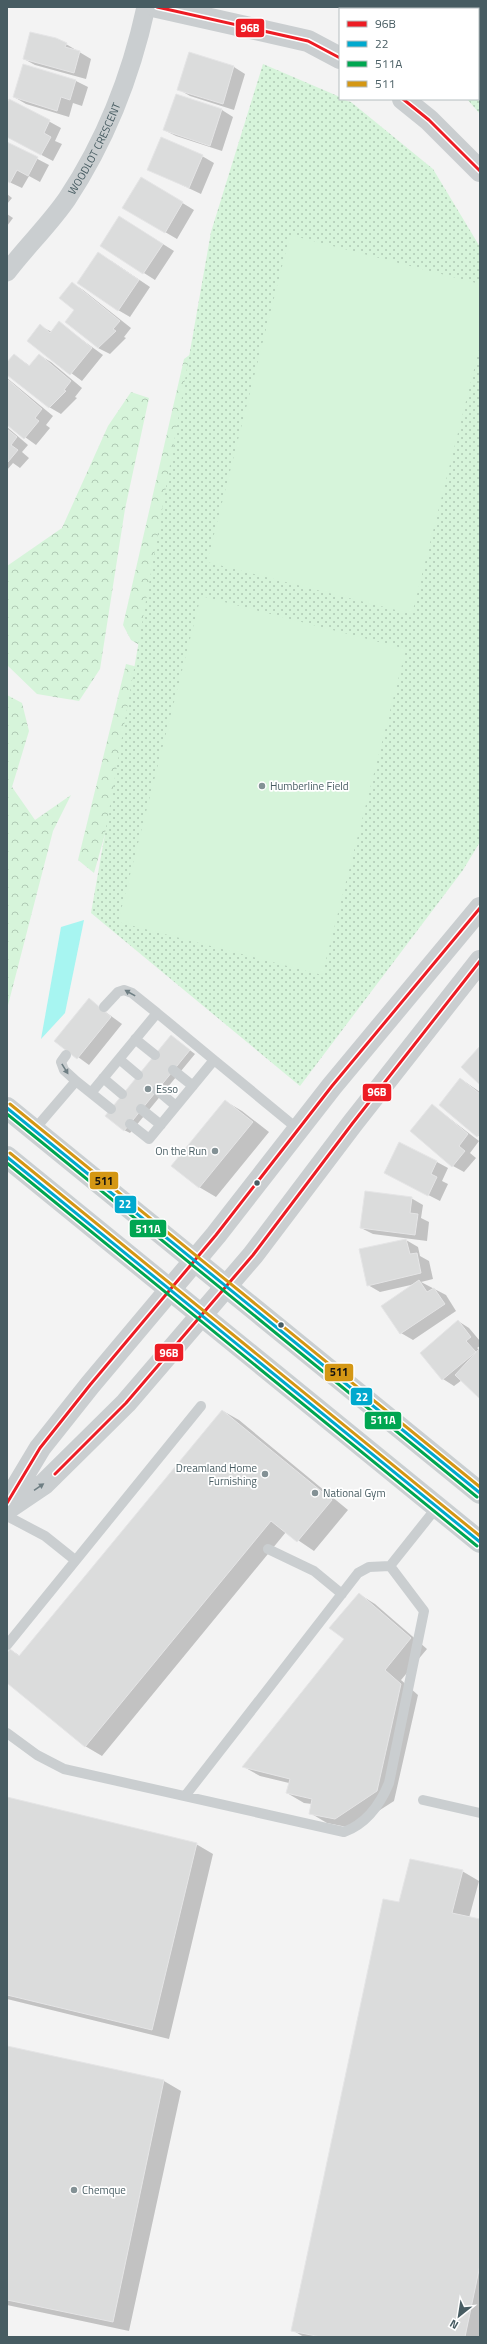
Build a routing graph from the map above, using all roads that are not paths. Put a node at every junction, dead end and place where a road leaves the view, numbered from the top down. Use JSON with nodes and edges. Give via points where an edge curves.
{"nodes":[{"id":1,"x":146,"y":7,"type":"edge"},
{"id":2,"x":158,"y":7,"type":"edge"},
{"id":3,"x":339,"y":57,"type":"edge"},
{"id":4,"x":404,"y":100,"type":"edge"},
{"id":5,"x":480,"y":171,"type":"edge"},
{"id":6,"x":7,"y":272,"type":"edge"},
{"id":7,"x":480,"y":908,"type":"edge"},
{"id":8,"x":480,"y":961,"type":"edge"},
{"id":9,"x":104,"y":1007,"type":"dead end"},
{"id":10,"x":157,"y":1013,"type":"junction"},
{"id":11,"x":136,"y":1039,"type":"junction"},
{"id":12,"x":66,"y":1055,"type":"dead end"},
{"id":13,"x":155,"y":1055,"type":"dead end"},
{"id":14,"x":119,"y":1059,"type":"junction"},
{"id":15,"x":214,"y":1060,"type":"junction"},
{"id":16,"x":173,"y":1070,"type":"dead end"},
{"id":17,"x":138,"y":1075,"type":"dead end"},
{"id":18,"x":103,"y":1078,"type":"junction"},
{"id":19,"x":76,"y":1081,"type":"junction"},
{"id":20,"x":193,"y":1086,"type":"junction"},
{"id":21,"x":157,"y":1090,"type":"dead end"},
{"id":22,"x":91,"y":1093,"type":"junction"},
{"id":23,"x":122,"y":1094,"type":"dead end"},
{"id":24,"x":176,"y":1106,"type":"junction"},
{"id":25,"x":7,"y":1108,"type":"edge"},
{"id":26,"x":111,"y":1109,"type":"dead end"},
{"id":27,"x":141,"y":1109,"type":"dead end"},
{"id":28,"x":130,"y":1124,"type":"dead end"},
{"id":29,"x":161,"y":1125,"type":"junction"},
{"id":30,"x":34,"y":1130,"type":"junction"},
{"id":31,"x":298,"y":1130,"type":"junction"},
{"id":32,"x":7,"y":1157,"type":"edge"},
{"id":33,"x":194,"y":1261,"type":"junction"},
{"id":34,"x":226,"y":1286,"type":"junction"},
{"id":35,"x":170,"y":1289,"type":"junction"},
{"id":36,"x":201,"y":1315,"type":"junction"},
{"id":37,"x":201,"y":1406,"type":"dead end"},
{"id":38,"x":480,"y":1493,"type":"edge"},
{"id":39,"x":7,"y":1503,"type":"edge"},
{"id":40,"x":437,"y":1507,"type":"junction"},
{"id":41,"x":7,"y":1509,"type":"edge"},
{"id":42,"x":7,"y":1516,"type":"edge"},
{"id":43,"x":480,"y":1542,"type":"edge"},
{"id":44,"x":268,"y":1549,"type":"dead end"},
{"id":45,"x":75,"y":1560,"type":"junction"},
{"id":46,"x":390,"y":1566,"type":"junction"},
{"id":47,"x":342,"y":1594,"type":"junction"},
{"id":48,"x":7,"y":1645,"type":"edge"},
{"id":49,"x":7,"y":1733,"type":"edge"},
{"id":50,"x":185,"y":1796,"type":"junction"},
{"id":51,"x":423,"y":1800,"type":"dead end"},
{"id":52,"x":480,"y":1813,"type":"edge"}],
"edges":[{"from":1,"to":6,"type":"street","name":"WOODLOT CRESCENT","via":[[123,92],[103,138],[66,200]]},
{"from":2,"to":3,"type":"street","via":[[308,41]]},
{"from":4,"to":5,"type":"street","via":[[429,120]]},
{"from":7,"to":31,"type":"street"},
{"from":8,"to":34,"type":"street","via":[[253,1255]]},
{"from":10,"to":9,"type":"lane","one_way":true,"via":[[132,993],[124,990],[118,992]]},
{"from":10,"to":11,"type":"lane"},
{"from":10,"to":15,"type":"lane"},
{"from":11,"to":13,"type":"lane"},
{"from":11,"to":14,"type":"lane"},
{"from":12,"to":19,"type":"lane","one_way":true,"via":[[62,1062],[64,1070]]},
{"from":14,"to":17,"type":"lane"},
{"from":14,"to":18,"type":"lane"},
{"from":15,"to":20,"type":"lane"},
{"from":15,"to":31,"type":"lane"},
{"from":16,"to":20,"type":"lane"},
{"from":18,"to":22,"type":"lane"},
{"from":18,"to":23,"type":"lane"},
{"from":19,"to":22,"type":"lane"},
{"from":19,"to":30,"type":"lane"},
{"from":20,"to":24,"type":"lane"},
{"from":21,"to":24,"type":"lane"},
{"from":22,"to":26,"type":"lane"},
{"from":24,"to":29,"type":"lane"},
{"from":25,"to":30,"type":"main road"},
{"from":27,"to":29,"type":"lane"},
{"from":28,"to":29,"type":"lane","via":[[149,1139]]},
{"from":30,"to":33,"type":"main road"},
{"from":31,"to":33,"type":"street"},
{"from":32,"to":35,"type":"main road"},
{"from":33,"to":34,"type":"main road"},
{"from":33,"to":35,"type":"street"},
{"from":34,"to":36,"type":"street"},
{"from":34,"to":38,"type":"main road"},
{"from":35,"to":36,"type":"main road"},
{"from":35,"to":39,"type":"street","via":[[40,1448]]},
{"from":36,"to":40,"type":"main road"},
{"from":41,"to":36,"type":"street","one_way":true,"via":[[44,1484],[121,1408]]},
{"from":37,"to":45,"type":"lane"},
{"from":40,"to":43,"type":"main road"},
{"from":40,"to":46,"type":"lane"},
{"from":42,"to":45,"type":"lane","via":[[45,1536]]},
{"from":44,"to":47,"type":"lane","via":[[314,1571]]},
{"from":45,"to":48,"type":"lane"},
{"from":46,"to":47,"type":"lane","via":[[369,1567],[358,1573]]},
{"from":46,"to":50,"type":"lane","via":[[424,1611],[389,1783],[382,1800],[370,1814],[356,1827],[344,1832]]},
{"from":47,"to":50,"type":"lane"},
{"from":49,"to":50,"type":"lane","via":[[37,1755],[64,1769]]},
{"from":51,"to":52,"type":"lane"}]}
